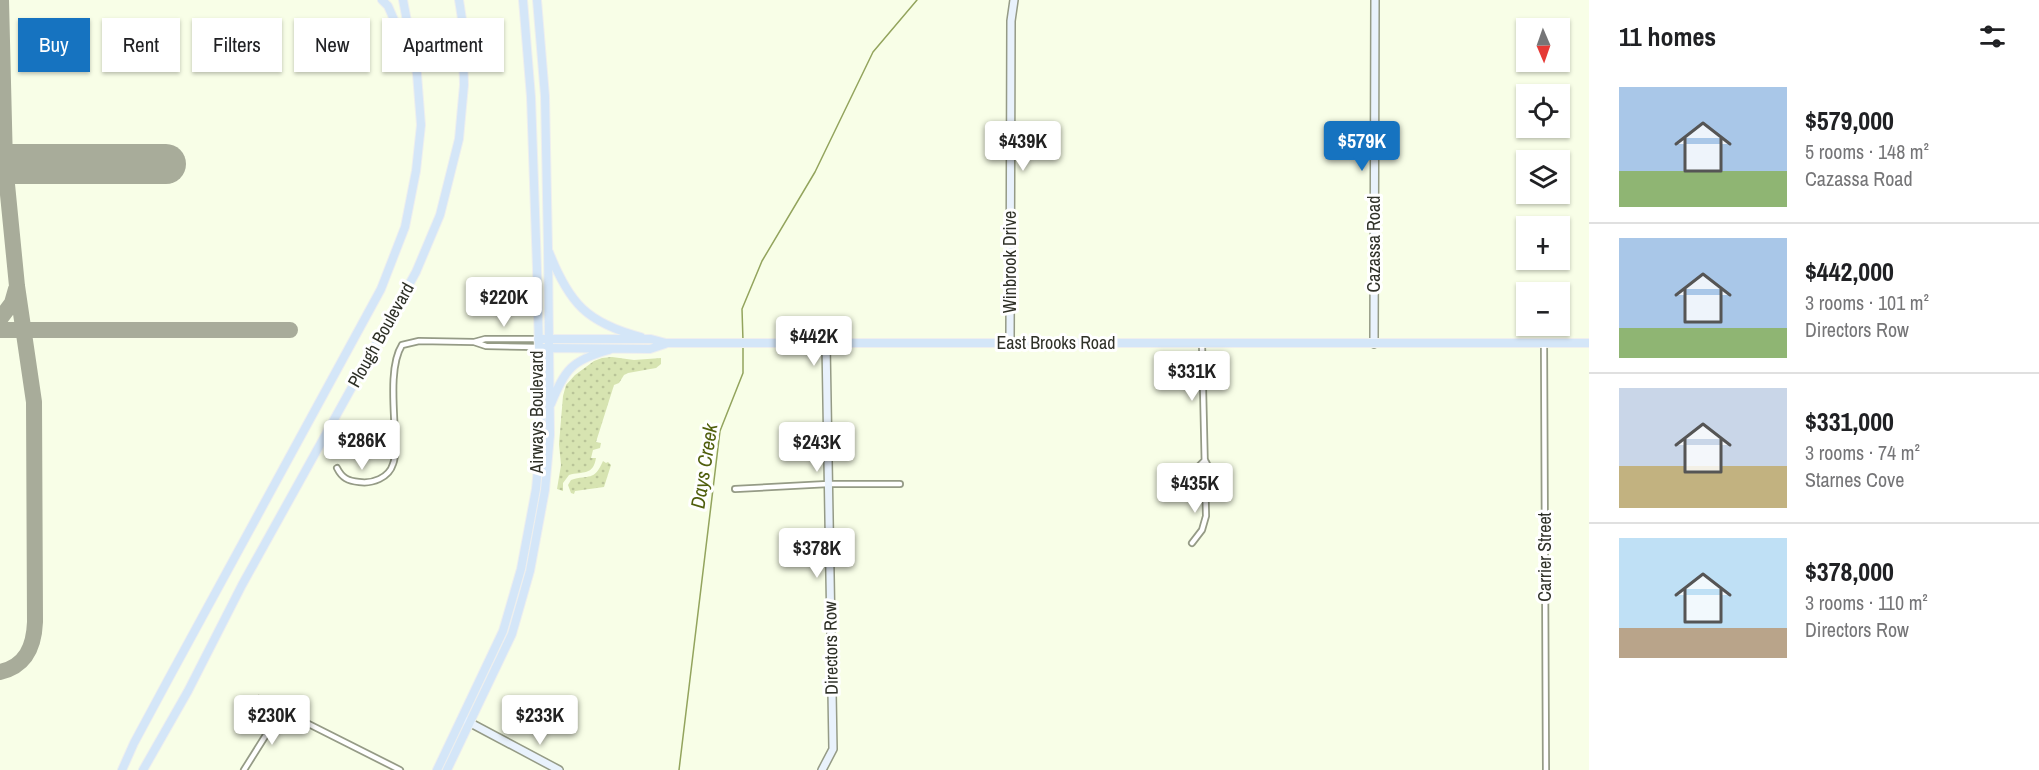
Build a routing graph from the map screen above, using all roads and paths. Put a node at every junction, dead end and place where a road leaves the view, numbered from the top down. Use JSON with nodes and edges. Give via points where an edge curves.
{"nodes":[{"id":1,"x":382,"y":0,"type":"edge"},
{"id":2,"x":403,"y":0,"type":"edge"},
{"id":3,"x":459,"y":0,"type":"edge"},
{"id":4,"x":524,"y":0,"type":"edge"},
{"id":5,"x":537,"y":0,"type":"edge"},
{"id":6,"x":1014,"y":0,"type":"edge"},
{"id":7,"x":1374,"y":0,"type":"edge"},
{"id":8,"x":417,"y":74,"type":"junction"},
{"id":9,"x":548,"y":248,"type":"junction"},
{"id":10,"x":548,"y":338,"type":"junction"},
{"id":11,"x":651,"y":339,"type":"junction"},
{"id":12,"x":474,"y":342,"type":"junction"},
{"id":13,"x":538,"y":343,"type":"junction"},
{"id":14,"x":666,"y":343,"type":"junction"},
{"id":15,"x":826,"y":343,"type":"junction"},
{"id":16,"x":1010,"y":343,"type":"junction"},
{"id":17,"x":1589,"y":343,"type":"edge"},
{"id":18,"x":1202,"y":344,"type":"junction"},
{"id":19,"x":1374,"y":344,"type":"junction"},
{"id":20,"x":1544,"y":344,"type":"junction"},
{"id":21,"x":548,"y":348,"type":"junction"},
{"id":22,"x":615,"y":349,"type":"junction"},
{"id":23,"x":549,"y":408,"type":"junction"},
{"id":24,"x":540,"y":444,"type":"junction"},
{"id":25,"x":549,"y":445,"type":"junction"},
{"id":26,"x":1204,"y":460,"type":"junction"},
{"id":27,"x":337,"y":468,"type":"dead end"},
{"id":28,"x":828,"y":484,"type":"junction"},
{"id":29,"x":900,"y":484,"type":"dead end"},
{"id":30,"x":735,"y":489,"type":"dead end"},
{"id":31,"x":1205,"y":490,"type":"junction"},
{"id":32,"x":1192,"y":543,"type":"dead end"},
{"id":33,"x":259,"y":699,"type":"dead end"},
{"id":34,"x":281,"y":711,"type":"junction"},
{"id":35,"x":467,"y":721,"type":"junction"},
{"id":36,"x":122,"y":770,"type":"edge"},
{"id":37,"x":142,"y":770,"type":"edge"},
{"id":38,"x":244,"y":770,"type":"edge"},
{"id":39,"x":400,"y":770,"type":"edge"},
{"id":40,"x":437,"y":770,"type":"edge"},
{"id":41,"x":447,"y":770,"type":"edge"},
{"id":42,"x":559,"y":770,"type":"edge"},
{"id":43,"x":822,"y":770,"type":"edge"},
{"id":44,"x":1546,"y":770,"type":"edge"}],
"edges":[{"from":1,"to":8,"type":"main road"},
{"from":2,"to":8,"type":"main road","name":"Plough Boulevard"},
{"from":3,"to":37,"type":"main road","name":"Plough Boulevard","via":[[464,85],[459,139],[440,215],[416,272]]},
{"from":4,"to":13,"type":"main road","name":"Airways Boulevard","via":[[531,97]]},
{"from":5,"to":9,"type":"main road","name":"Airways Boulevard","via":[[545,96]]},
{"from":6,"to":16,"type":"street","name":"Winbrook Drive"},
{"from":7,"to":19,"type":"street","name":"Cazassa Road"},
{"from":8,"to":36,"type":"main road","name":"Plough Boulevard","via":[[421,125],[416,171],[405,227],[385,279]]},
{"from":9,"to":10,"type":"main road","name":"Airways Boulevard"},
{"from":9,"to":11,"type":"main road","via":[[563,285],[586,312],[605,325]]},
{"from":10,"to":11,"type":"main road","name":"East Brooks Road"},
{"from":10,"to":13,"type":"main road","name":"East Brooks Road"},
{"from":10,"to":21,"type":"main road","name":"Airways Boulevard"},
{"from":11,"to":14,"type":"main road","name":"East Brooks Road"},
{"from":12,"to":13,"type":"street","name":"East Brooks Road","via":[[485,339]]},
{"from":12,"to":13,"type":"street","name":"East Brooks Road","via":[[486,346]]},
{"from":12,"to":27,"type":"street","name":"East Brooks Road","via":[[419,341],[402,345],[396,357],[393,467],[369,482],[343,477]]},
{"from":13,"to":21,"type":"main road","name":"East Brooks Road"},
{"from":13,"to":24,"type":"main road","name":"Airways Boulevard"},
{"from":14,"to":15,"type":"main road","name":"East Brooks Road"},
{"from":14,"to":22,"type":"main road","name":"East Brooks Road","via":[[650,349]]},
{"from":15,"to":16,"type":"main road","name":"East Brooks Road"},
{"from":15,"to":28,"type":"street","name":"Directors Row"},
{"from":16,"to":18,"type":"main road","name":"East Brooks Road"},
{"from":17,"to":20,"type":"main road","name":"East Brooks Road"},
{"from":18,"to":19,"type":"main road","name":"East Brooks Road"},
{"from":18,"to":26,"type":"street"},
{"from":19,"to":20,"type":"main road","name":"East Brooks Road"},
{"from":20,"to":44,"type":"street","name":"Carrier Street"},
{"from":21,"to":22,"type":"main road","name":"East Brooks Road"},
{"from":21,"to":23,"type":"main road","name":"Airways Boulevard"},
{"from":22,"to":23,"type":"main road","via":[[590,355],[572,366]]},
{"from":23,"to":25,"type":"main road","name":"Airways Boulevard"},
{"from":24,"to":25,"type":"main road"},
{"from":24,"to":35,"type":"main road","name":"Airways Boulevard","via":[[521,569],[503,631]]},
{"from":25,"to":35,"type":"main road","name":"Airways Boulevard","via":[[542,511],[512,634]]},
{"from":26,"to":31,"type":"street","via":[[1209,466]]},
{"from":26,"to":31,"type":"street","via":[[1199,466],[1199,480]]},
{"from":28,"to":29,"type":"street"},
{"from":28,"to":30,"type":"street"},
{"from":28,"to":43,"type":"street","name":"Directors Row","via":[[833,749]]},
{"from":31,"to":32,"type":"street","via":[[1205,523]]},
{"from":33,"to":34,"type":"street"},
{"from":34,"to":38,"type":"street"},
{"from":34,"to":39,"type":"street"},
{"from":35,"to":40,"type":"main road","name":"Airways Boulevard"},
{"from":35,"to":41,"type":"main road","name":"Airways Boulevard"},
{"from":35,"to":42,"type":"street"}]}
